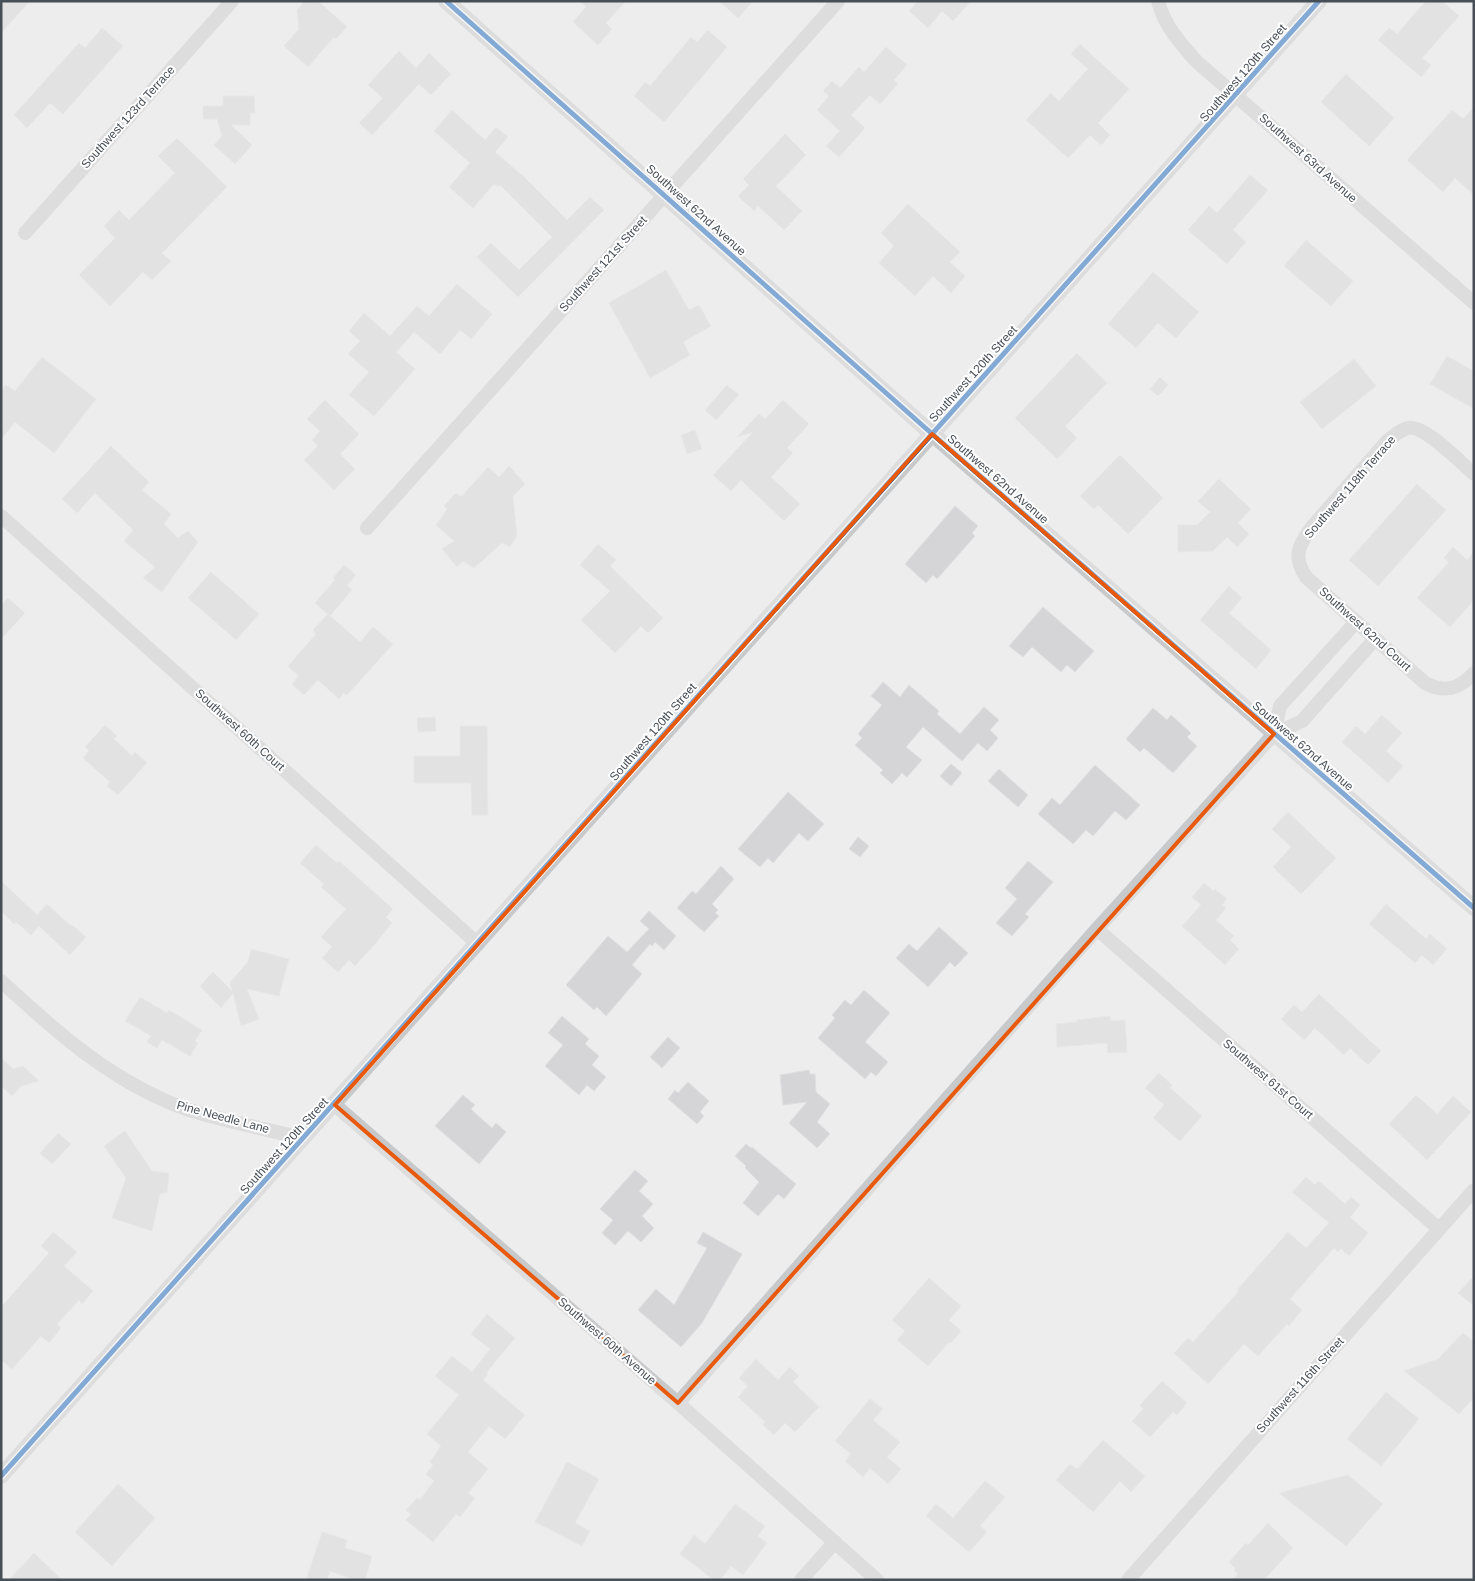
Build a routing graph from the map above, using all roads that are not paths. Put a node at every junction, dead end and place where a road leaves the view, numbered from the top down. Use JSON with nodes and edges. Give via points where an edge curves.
{"nodes":[{"id":1,"x":232,"y":1,"type":"edge"},
{"id":2,"x":446,"y":1,"type":"edge"},
{"id":3,"x":838,"y":1,"type":"edge"},
{"id":4,"x":1158,"y":1,"type":"edge"},
{"id":5,"x":1319,"y":1,"type":"edge"},
{"id":6,"x":1236,"y":96,"type":"junction"},
{"id":7,"x":664,"y":195,"type":"junction"},
{"id":8,"x":25,"y":233,"type":"dead end"},
{"id":9,"x":1474,"y":303,"type":"edge"},
{"id":10,"x":932,"y":434,"type":"junction"},
{"id":11,"x":1474,"y":474,"type":"edge"},
{"id":12,"x":1,"y":516,"type":"edge"},
{"id":13,"x":368,"y":528,"type":"dead end"},
{"id":14,"x":1298,"y":552,"type":"joint"},
{"id":15,"x":1356,"y":622,"type":"junction"},
{"id":16,"x":1375,"y":639,"type":"junction"},
{"id":17,"x":1474,"y":673,"type":"edge"},
{"id":18,"x":1274,"y":734,"type":"junction"},
{"id":19,"x":1474,"y":908,"type":"edge"},
{"id":20,"x":1097,"y":929,"type":"junction"},
{"id":21,"x":478,"y":944,"type":"junction"},
{"id":22,"x":1,"y":982,"type":"edge"},
{"id":23,"x":334,"y":1105,"type":"junction"},
{"id":24,"x":303,"y":1139,"type":"junction"},
{"id":25,"x":1474,"y":1190,"type":"edge"},
{"id":26,"x":1439,"y":1229,"type":"junction"},
{"id":27,"x":678,"y":1403,"type":"junction"},
{"id":28,"x":1,"y":1476,"type":"edge"},
{"id":29,"x":835,"y":1542,"type":"junction"},
{"id":30,"x":801,"y":1580,"type":"edge"},
{"id":31,"x":877,"y":1580,"type":"edge"},
{"id":32,"x":1128,"y":1580,"type":"edge"}],
"edges":[{"from":1,"to":8,"type":"street","name":"Southwest 123rd Terrace"},
{"from":2,"to":7,"type":"street","name":"Southwest 62nd Avenue"},
{"from":3,"to":7,"type":"street","name":"Southwest 121st Street"},
{"from":4,"to":6,"type":"street","name":"Southwest 63rd Avenue","via":[[1165,21],[1184,48]]},
{"from":5,"to":6,"type":"street","name":"Southwest 120th Street"},
{"from":6,"to":9,"type":"street","name":"Southwest 63rd Avenue"},
{"from":6,"to":10,"type":"street","name":"Southwest 120th Street"},
{"from":7,"to":10,"type":"street","name":"Southwest 62nd Avenue"},
{"from":7,"to":13,"type":"street","name":"Southwest 121st Street"},
{"from":10,"to":18,"type":"street","name":"Southwest 62nd Avenue"},
{"from":10,"to":21,"type":"street","name":"Southwest 120th Street"},
{"from":11,"to":14,"type":"street","name":"Southwest 118th Terrace","via":[[1431,437],[1408,428],[1388,440],[1311,528]]},
{"from":12,"to":21,"type":"street","name":"Southwest 60th Court"},
{"from":14,"to":15,"type":"street","name":"Southwest 62nd Court","via":[[1306,577]]},
{"from":15,"to":16,"type":"street","name":"Southwest 62nd Court"},
{"from":15,"to":18,"type":"street","via":[[1280,706]]},
{"from":16,"to":17,"type":"street","name":"Southwest 62nd Court","via":[[1434,688],[1448,689]]},
{"from":16,"to":18,"type":"street","via":[[1302,721]]},
{"from":18,"to":19,"type":"street","name":"Southwest 62nd Avenue"},
{"from":18,"to":20,"type":"street"},
{"from":20,"to":26,"type":"street","name":"Southwest 61st Court"},
{"from":20,"to":27,"type":"street"},
{"from":21,"to":23,"type":"street","name":"Southwest 120th Street"},
{"from":22,"to":24,"type":"street","name":"Pine Needle Lane","via":[[84,1054],[146,1092],[195,1111]]},
{"from":23,"to":24,"type":"street","name":"Southwest 120th Street"},
{"from":23,"to":27,"type":"street","name":"Southwest 60th Avenue"},
{"from":24,"to":28,"type":"street","name":"Southwest 120th Street"},
{"from":25,"to":26,"type":"street","name":"Southwest 116th Street"},
{"from":26,"to":32,"type":"street","name":"Southwest 116th Street"},
{"from":27,"to":29,"type":"street","name":"Southwest 60th Avenue"},
{"from":29,"to":30,"type":"street"},
{"from":29,"to":31,"type":"street","name":"Southwest 60th Avenue"}]}
